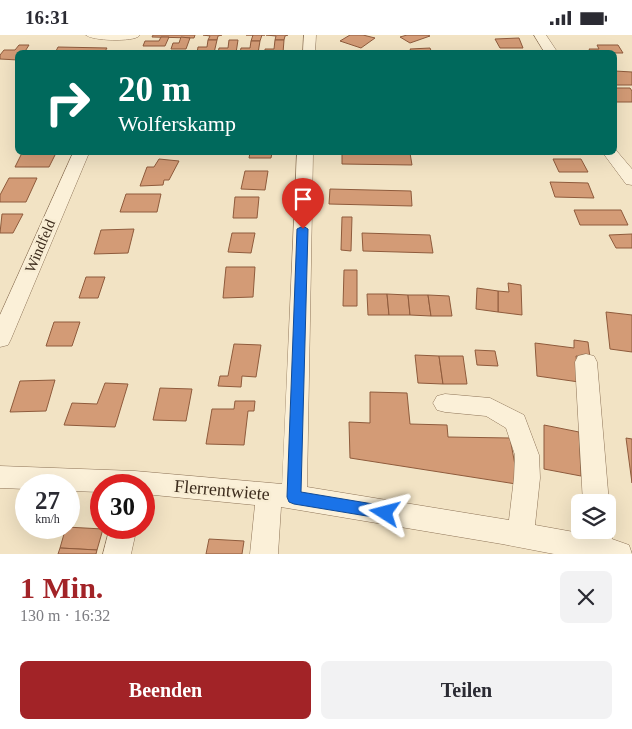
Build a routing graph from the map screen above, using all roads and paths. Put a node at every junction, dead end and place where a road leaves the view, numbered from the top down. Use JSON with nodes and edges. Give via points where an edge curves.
{"nodes":[{"id":1,"x":92,"y":35,"type":"edge"},
{"id":2,"x":310,"y":35,"type":"edge"},
{"id":3,"x":540,"y":35,"type":"edge"},
{"id":4,"x":131,"y":40,"type":"edge"},
{"id":5,"x":309,"y":50,"type":"edge"},
{"id":6,"x":550,"y":50,"type":"edge"},
{"id":7,"x":80,"y":155,"type":"edge"},
{"id":8,"x":305,"y":155,"type":"edge"},
{"id":9,"x":612,"y":155,"type":"edge"},
{"id":10,"x":632,"y":180,"type":"edge"},
{"id":11,"x":0,"y":339,"type":"edge"},
{"id":12,"x":586,"y":362,"type":"dead end"},
{"id":13,"x":445,"y":403,"type":"dead end"},
{"id":14,"x":0,"y":477,"type":"edge"},
{"id":15,"x":90,"y":481,"type":"edge"},
{"id":16,"x":155,"y":485,"type":"edge"},
{"id":17,"x":595,"y":494,"type":"edge"},
{"id":18,"x":281,"y":496,"type":"junction"},
{"id":19,"x":521,"y":535,"type":"junction"},
{"id":20,"x":121,"y":539,"type":"edge"},
{"id":21,"x":606,"y":545,"type":"edge"},
{"id":22,"x":117,"y":554,"type":"edge"},
{"id":23,"x":264,"y":554,"type":"edge"}],
"edges":[{"from":1,"to":4,"type":"street"},
{"from":2,"to":5,"type":"street"},
{"from":3,"to":6,"type":"street"},
{"from":7,"to":11,"type":"street","name":"Windfeld"},
{"from":8,"to":18,"type":"street"},
{"from":9,"to":10,"type":"street"},
{"from":12,"to":17,"type":"street"},
{"from":13,"to":19,"type":"street","via":[[490,407],[516,422],[527,455]]},
{"from":14,"to":15,"type":"street","name":"Flerrentwiete"},
{"from":16,"to":18,"type":"street","name":"Flerrentwiete"},
{"from":18,"to":19,"type":"street","name":"Flerrentwiete"},
{"from":18,"to":23,"type":"street"},
{"from":19,"to":21,"type":"street","name":"Flerrentwiete"},
{"from":20,"to":22,"type":"street"}]}
